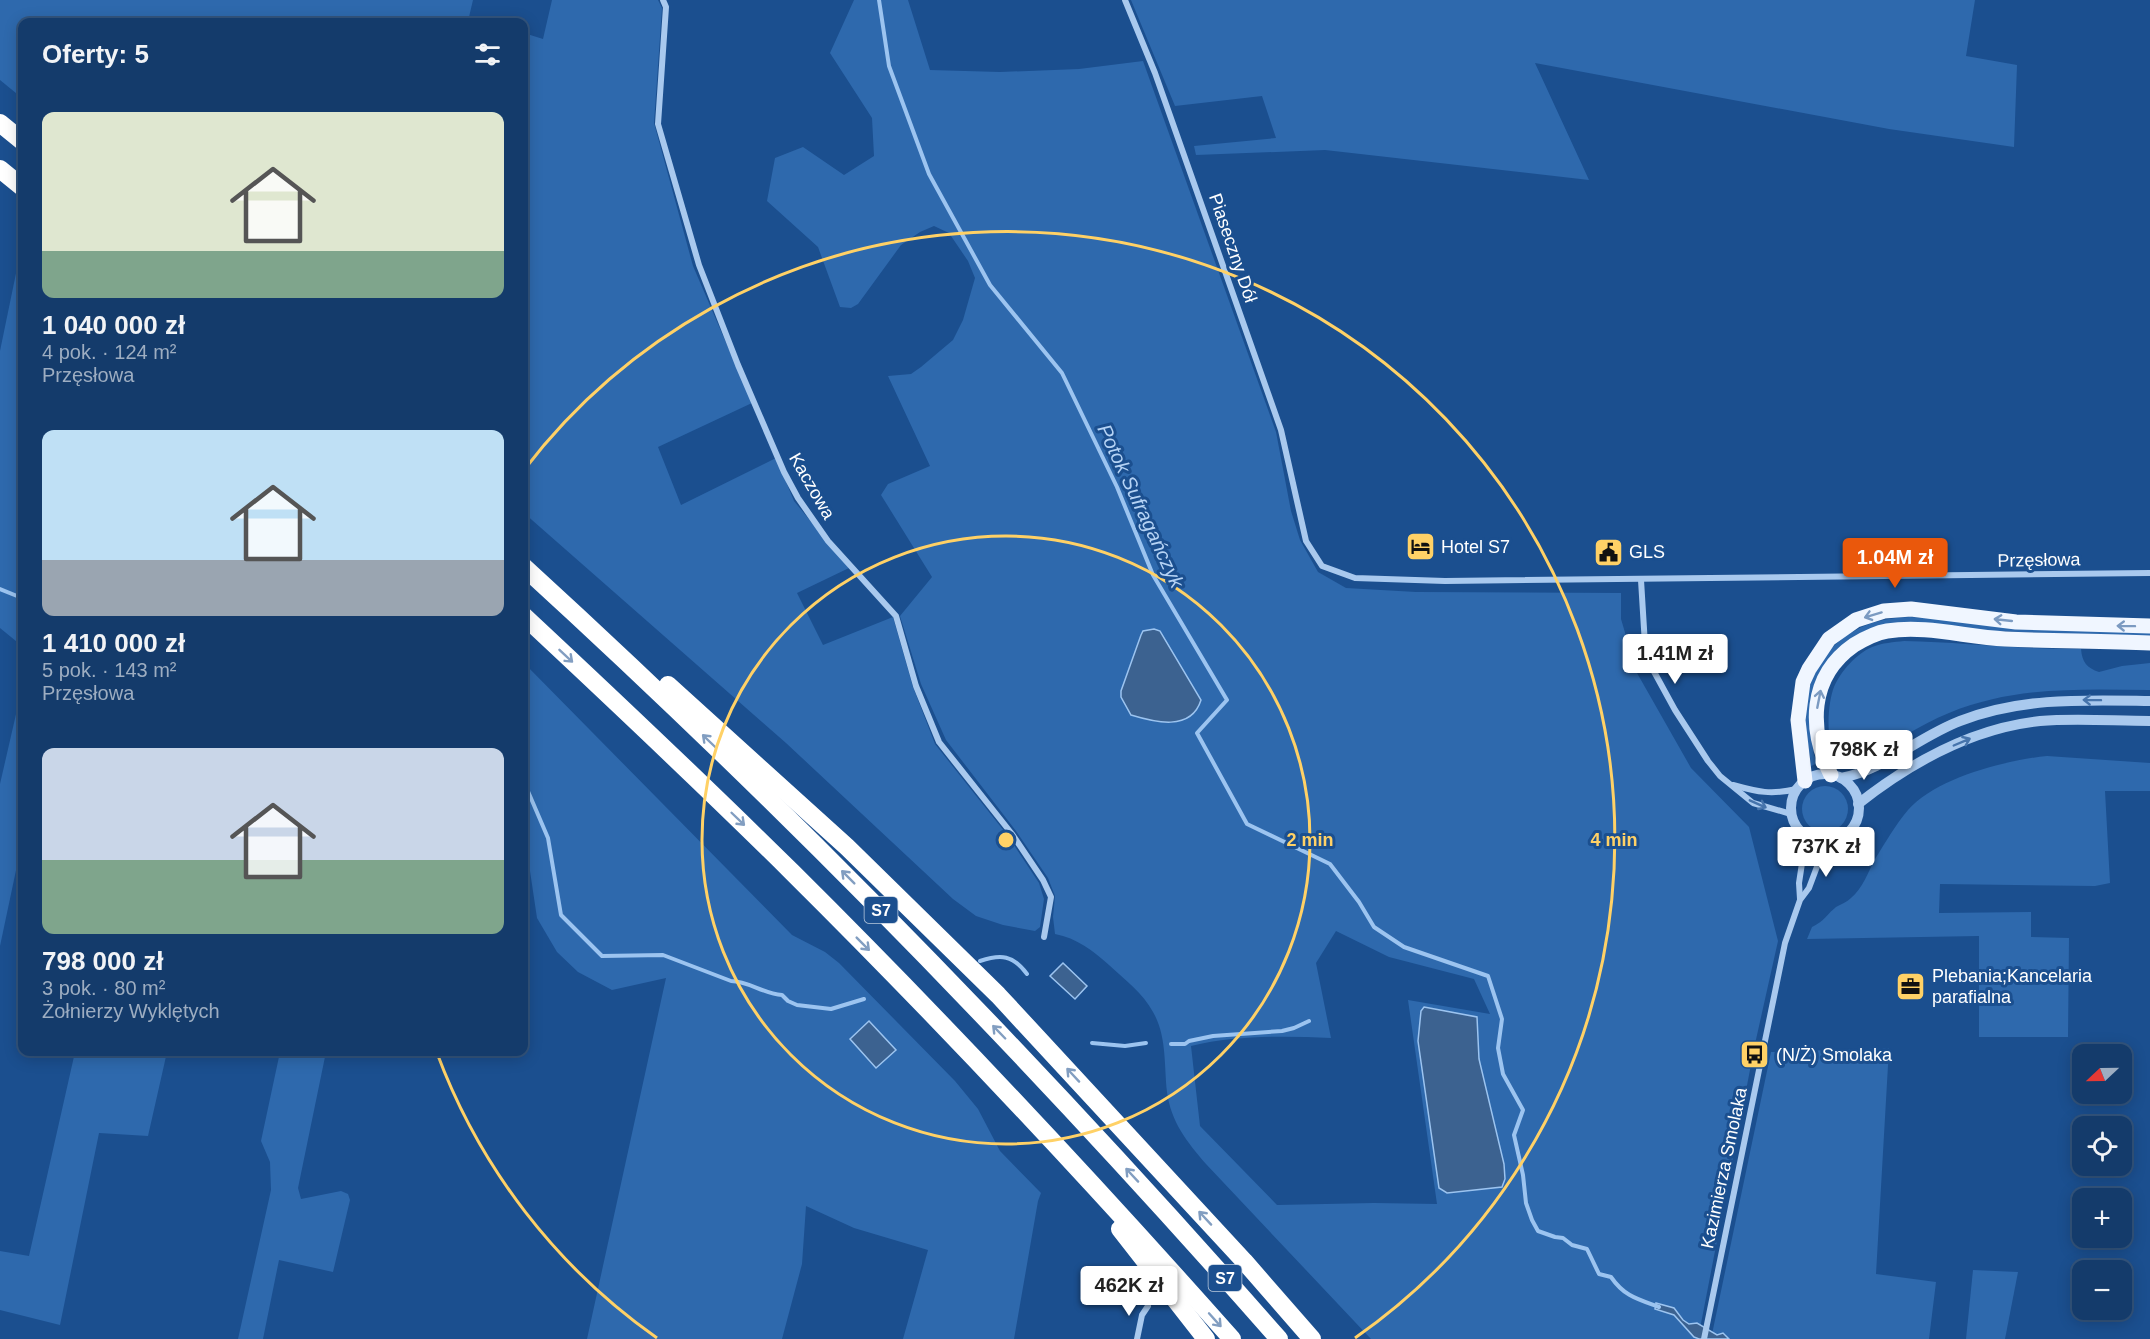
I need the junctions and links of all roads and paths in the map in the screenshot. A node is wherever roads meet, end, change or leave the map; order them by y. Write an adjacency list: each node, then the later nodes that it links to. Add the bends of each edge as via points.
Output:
1 (663, 0): 25 (street, Kaczowa, via 666,7 658,124 699,265 738,365 798,498 828,541 896,616 916,686 939,742 1043,880 1051,897)
2 (1125, 0): 7 (street, Piaseczny Dół, via 1155,73 1281,430)
3 (0, 123): 4 (highway)
4 (18, 138)
5 (0, 169): 6 (highway)
6 (18, 184)
7 (1297, 511): 10 (street, Przęsłowa, via 1306,542 1322,566 1355,578)
8 (528, 571): 11 (highway, S7)
9 (2150, 573): 10 (street, Przęsłowa)
10 (1641, 580): 18 (street, via 1644,645 1652,668 1707,761)
11 (576, 615): 31 (highway, S7, one-way to 11, via 1172,1217 957,988 723,753); 32 (highway, one-way to 11, via 1038,1036 934,931 661,679)
12 (528, 620): 26 (highway, S7, one-way to 26, via 793,873)
13 (2150, 626): 19 (main road, one-way to 19, via 2016,622 1911,609 1884,611 1856,620 1829,639 1803,682 1798,720)
14 (2150, 643): 17 (main road, one-way to 14, via 1818,742 1818,699 1830,668 1860,641 1886,631 1922,629 1999,639)
15 (2150, 701): 17 (street, one-way to 17, via 2046,701 1999,708 1943,728 1867,771)
16 (2150, 721): 20 (street, one-way to 16, via 1932,756 1989,732 2059,720)
17 (1836, 777): 19 (street, via 1822,775); 20 (street, via 1849,785)
18 (1729, 784): 19 (street, via 1778,794); 21 (street, one-way to 21, via 1753,803)
19 (1801, 785): 21 (street)
20 (1858, 804): 23 (street, via 1855,824 1840,839)
21 (1791, 814): 22 (street)
22 (1806, 837): 23 (street); 24 (street, Kazimierza Smolaka)
23 (1830, 842): 24 (street, Kazimierza Smolaka)
24 (1800, 900): 33 (street, Kazimierza Smolaka, via 1785,943)
25 (1044, 938)
26 (1063, 1152): 29 (highway); 30 (highway, S7, one-way to 30)
27 (1148, 1306): 28 (street)
28 (1137, 1339)
29 (1206, 1339)
30 (1232, 1339)
31 (1279, 1339)
32 (1312, 1339)
33 (1704, 1339)

